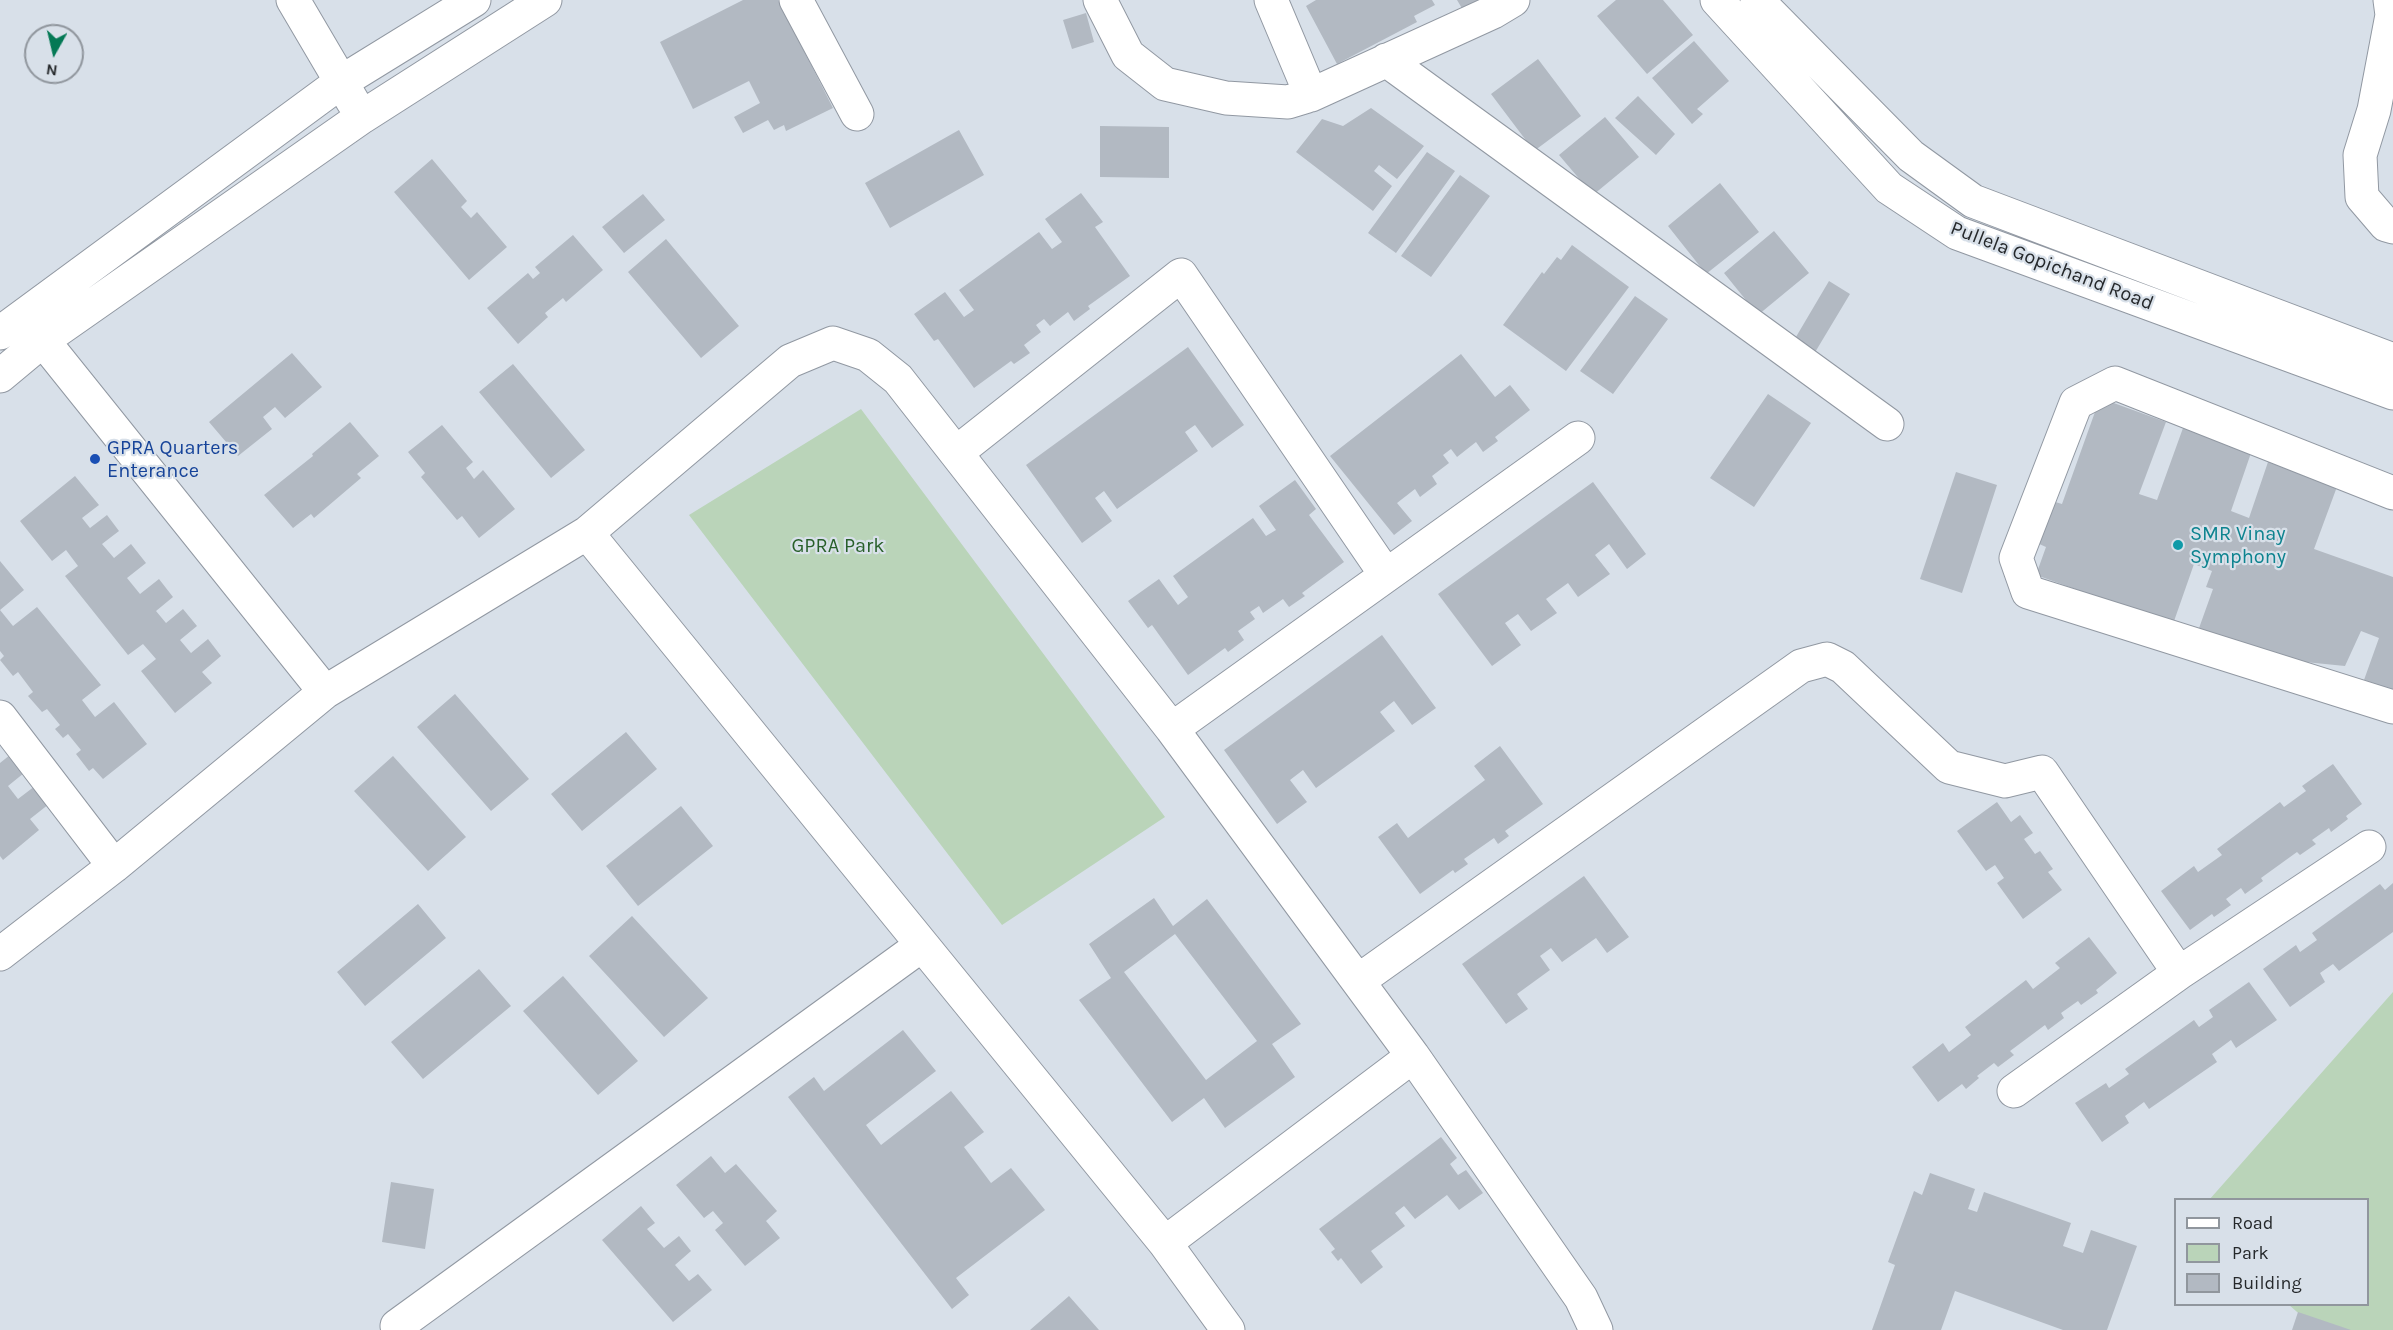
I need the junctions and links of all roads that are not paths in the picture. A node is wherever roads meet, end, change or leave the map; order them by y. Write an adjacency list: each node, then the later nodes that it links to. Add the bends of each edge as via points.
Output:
1 (293, 0): 12 (street)
2 (474, 0): 12 (street)
3 (545, 0): 15 (street)
4 (796, 0): 14 (street)
5 (1100, 0): 13 (street, via 1128,55 1165,84 1226,98 1288,102)
6 (1271, 0): 13 (street)
7 (1513, 0): 11 (street)
8 (1717, 0): 20 (street, Pullela Gopichand Road, via 1889,188 1957,233)
9 (1757, 0): 18 (street, Pullela Gopichand Road, via 1911,156 1973,201)
10 (2390, 0): 16 (street, via 2392,15 2374,110 2360,155 2362,197 2386,225)
11 (1386, 60): 13 (street); 21 (street)
12 (341, 82): 15 (street); 17 (street)
13 (1311, 95)
14 (857, 114)
15 (362, 117): 17 (street)
16 (2393, 227)
17 (22, 330): 19 (street); 27 (street)
18 (2393, 360)
19 (0, 376)
20 (2393, 393)
21 (1887, 424)
22 (1578, 438): 26 (street)
23 (956, 453): 25 (street, via 898,379 868,355 833,343 790,362); 26 (street, via 1181,275); 30 (street)
24 (2393, 493): 28 (street, via 2115,383 2076,403 2016,558 2028,592)
25 (587, 533): 27 (street); 33 (street)
26 (1386, 575): 30 (street)
27 (325, 692): 32 (street)
28 (2393, 707)
29 (0, 717): 32 (street)
30 (1172, 729): 36 (street)
31 (2369, 847): 35 (street)
32 (114, 866): 34 (street)
33 (922, 945): 39 (street); 40 (street)
34 (0, 954)
35 (2180, 974): 36 (street, via 2042,772 2005,781 1949,767 1843,667 1827,659 1801,666); 38 (street)
36 (1358, 981): 37 (street)
37 (1413, 1056): 39 (street); 42 (street, via 1581,1298)
38 (2014, 1091)
39 (1165, 1243): 41 (street)
40 (397, 1329)
41 (1228, 1330)
42 (1596, 1330)

